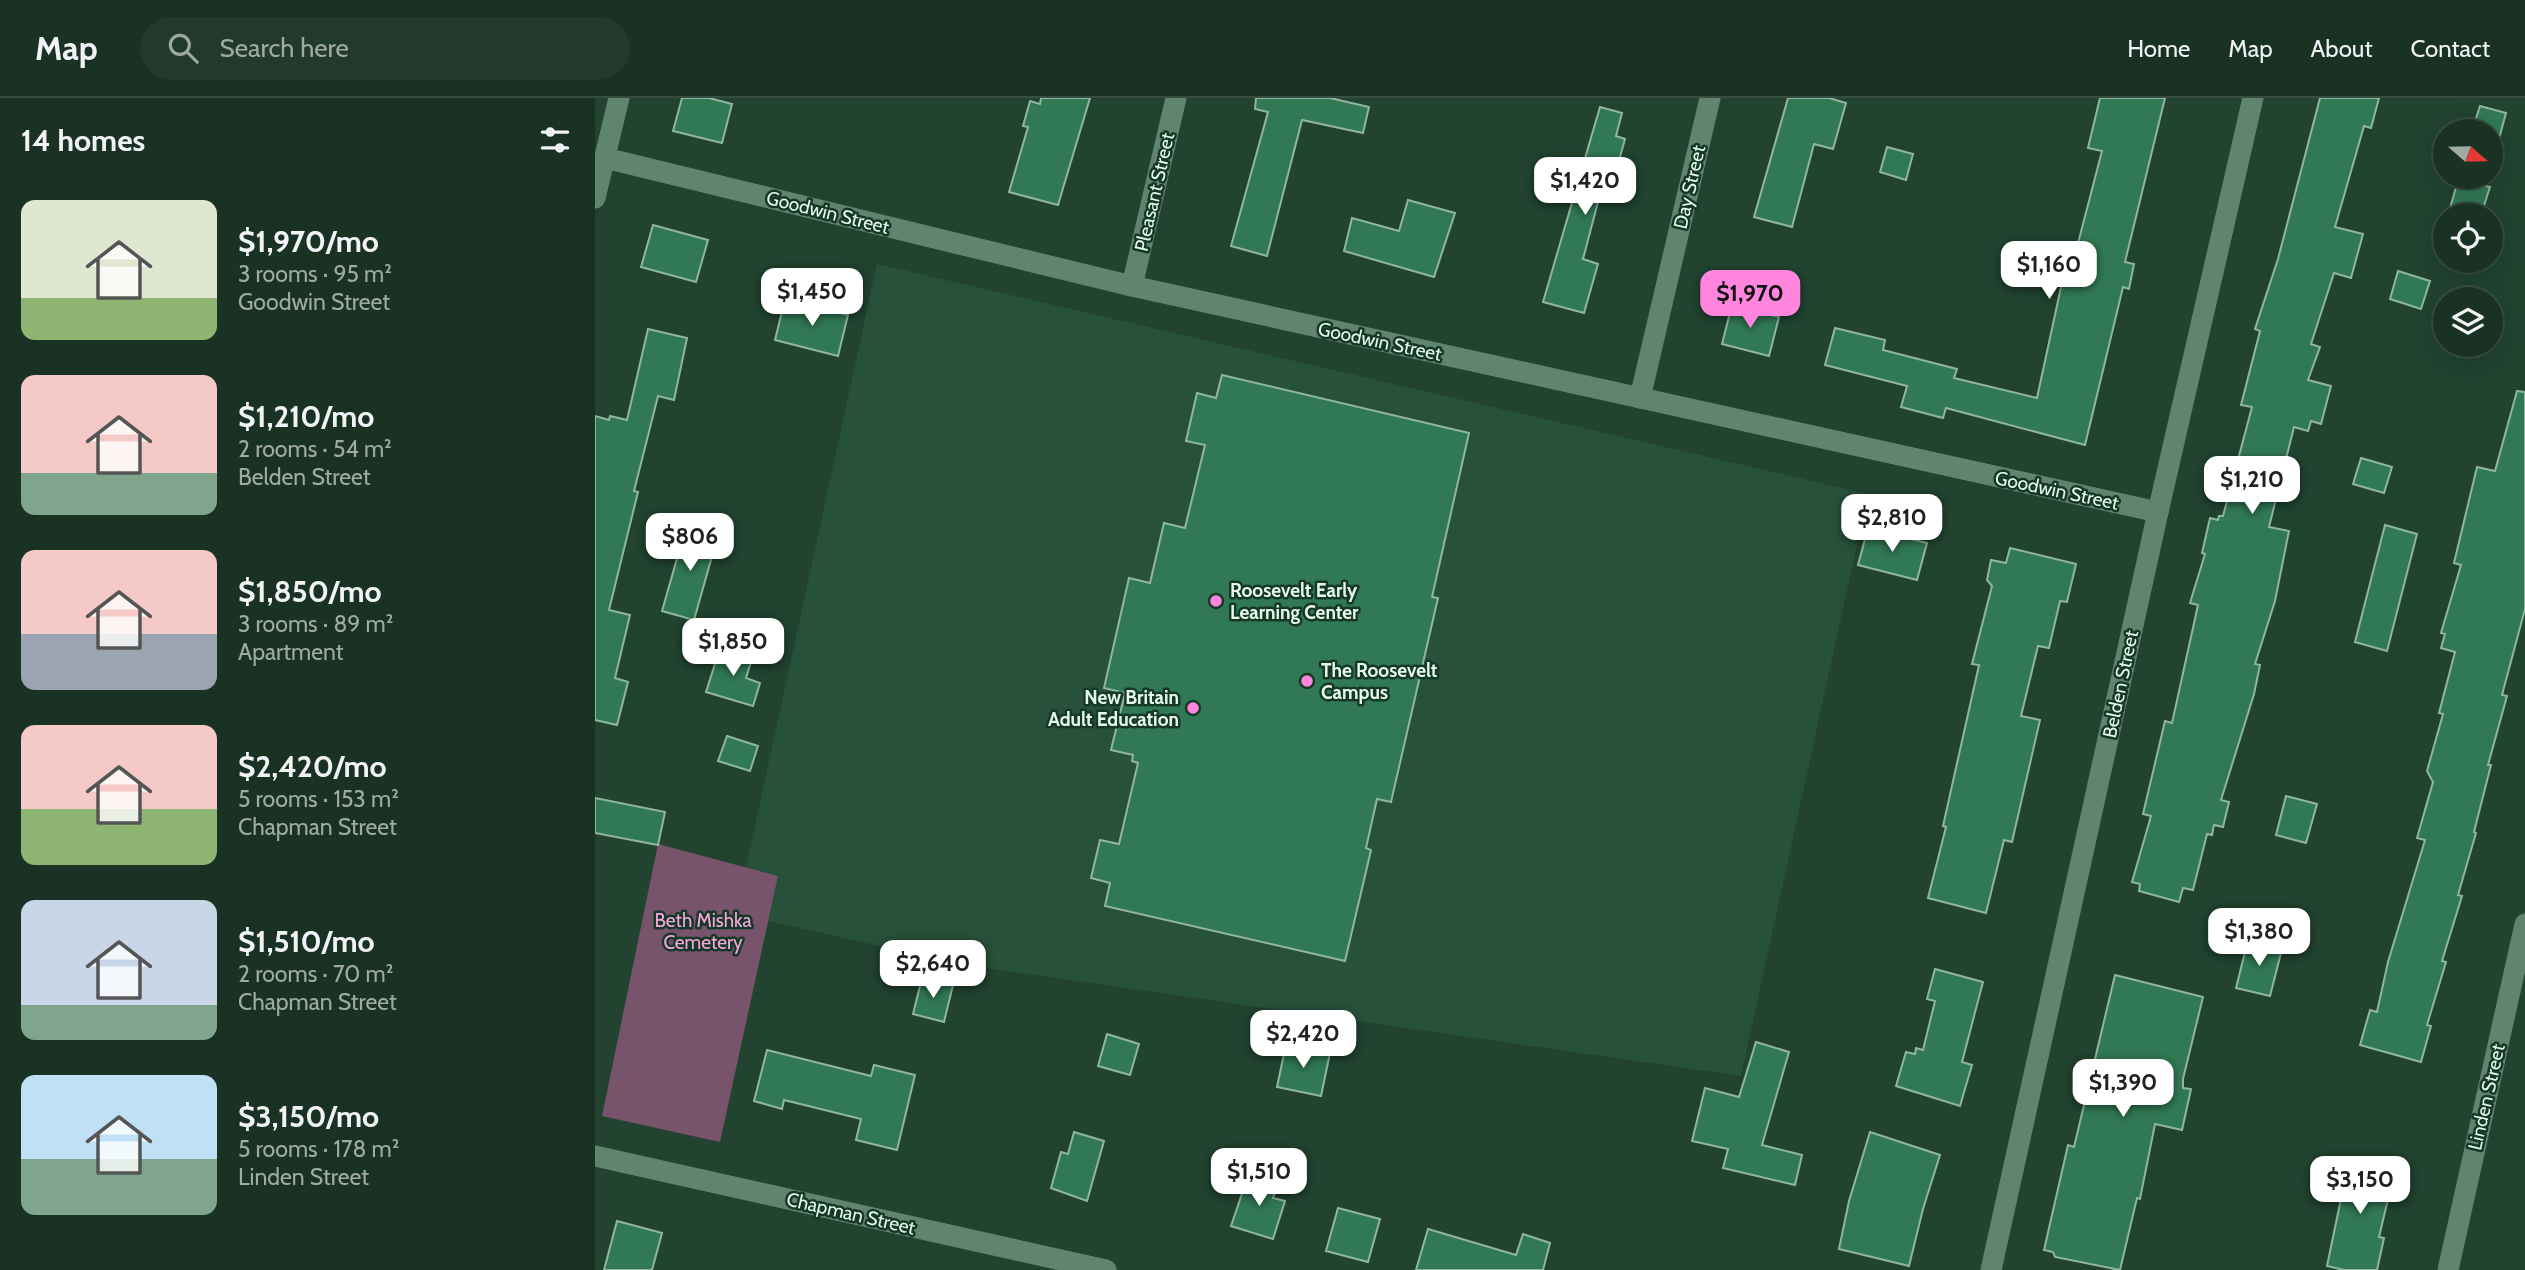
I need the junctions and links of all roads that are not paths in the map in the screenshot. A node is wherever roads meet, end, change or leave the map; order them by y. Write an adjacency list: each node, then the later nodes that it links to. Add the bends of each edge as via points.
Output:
1 (618, 98): 5 (street)
2 (1176, 98): 7 (street, Pleasant Street)
3 (1710, 98): 8 (street, Day Street)
4 (2253, 98): 9 (street, Belden Street)
5 (605, 158): 6 (street); 7 (street, Goodwin Street)
6 (595, 198)
7 (1132, 286): 8 (street, Goodwin Street)
8 (1640, 398): 9 (street, Goodwin Street)
9 (2158, 512): 13 (street, Belden Street)
10 (2525, 924): 14 (street, Linden Street)
11 (595, 1156): 12 (street, Chapman Street)
12 (1107, 1270)
13 (1991, 1270)
14 (2448, 1270)

